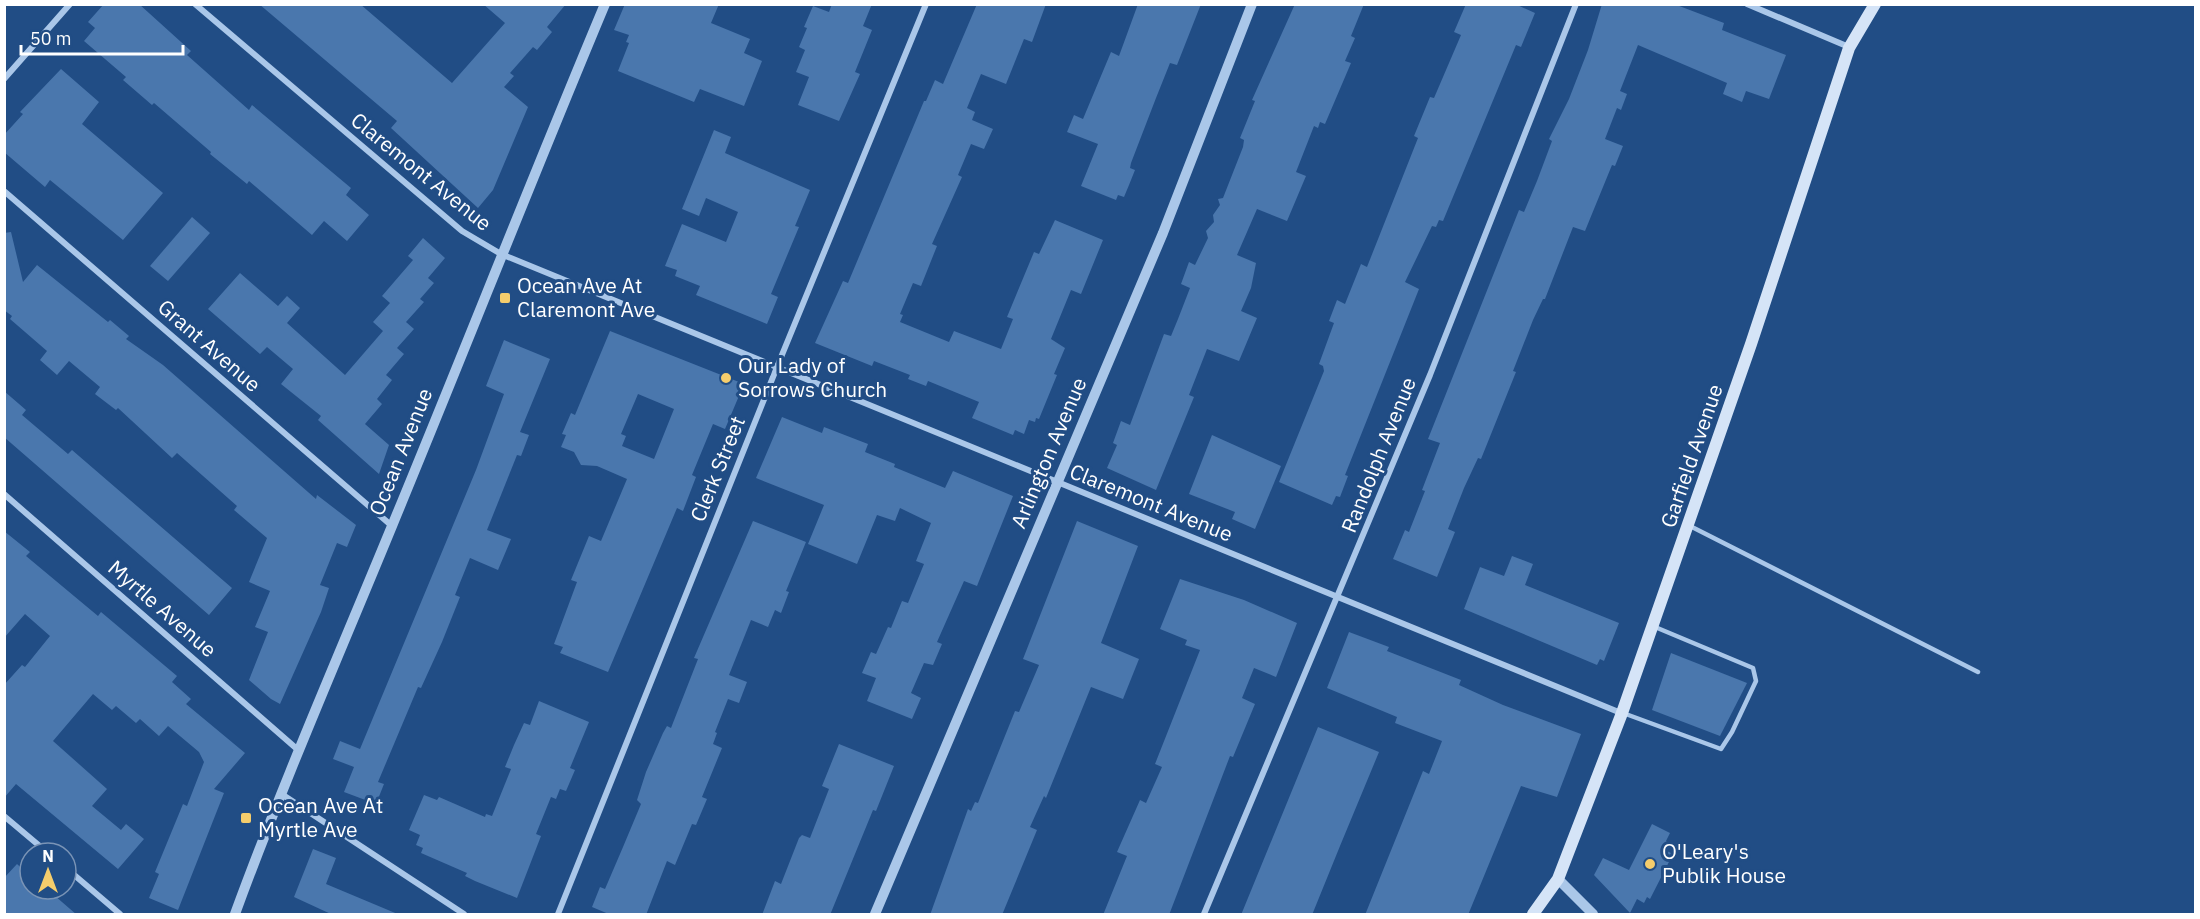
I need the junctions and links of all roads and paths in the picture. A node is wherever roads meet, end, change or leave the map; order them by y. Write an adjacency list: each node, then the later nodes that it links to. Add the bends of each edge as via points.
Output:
1 (70, 4): 10 (street)
2 (195, 4): 12 (street, Claremont Avenue, via 462,231)
3 (605, 4): 12 (street, Ocean Avenue)
4 (926, 4): 13 (street, Clerk Street)
5 (1252, 4): 14 (street, Arlington Avenue)
6 (1576, 4): 18 (street, Randolph Avenue)
7 (1747, 4): 9 (street)
8 (1875, 4): 9 (main road, Garfield Avenue)
9 (1849, 48): 16 (main road, Garfield Avenue)
10 (4, 79)
11 (4, 190): 17 (street, Grant Avenue)
12 (501, 254): 13 (street, Claremont Avenue); 17 (street, Ocean Avenue)
13 (777, 367): 14 (street, Claremont Avenue); 31 (street, Clerk Street)
14 (1058, 483): 18 (street, Claremont Avenue); 32 (street, Arlington Avenue)
15 (4, 494): 22 (street, Myrtle Avenue)
16 (1688, 525): 19 (main road, Garfield Avenue); 20 (lane)
17 (392, 526): 22 (street, Ocean Avenue)
18 (1338, 596): 21 (street, Claremont Avenue); 33 (street, Randolph Avenue)
19 (1652, 626): 21 (main road, Garfield Avenue); 21 (lane, via 1737,659 1753,668 1756,681 1721,749)
20 (1978, 672)
21 (1622, 713): 27 (main road, Garfield Avenue)
22 (297, 749): 23 (street, Ocean Avenue)
23 (280, 793): 29 (street, Ocean Avenue); 30 (street)
24 (4, 816): 25 (street)
25 (34, 841)
26 (78, 878): 28 (street)
27 (1558, 879): 34 (main road, Garfield Avenue); 35 (street)
28 (120, 915)
29 (235, 915)
30 (464, 915)
31 (558, 915)
32 (875, 915)
33 (1204, 915)
34 (1533, 915)
35 (1593, 915)

